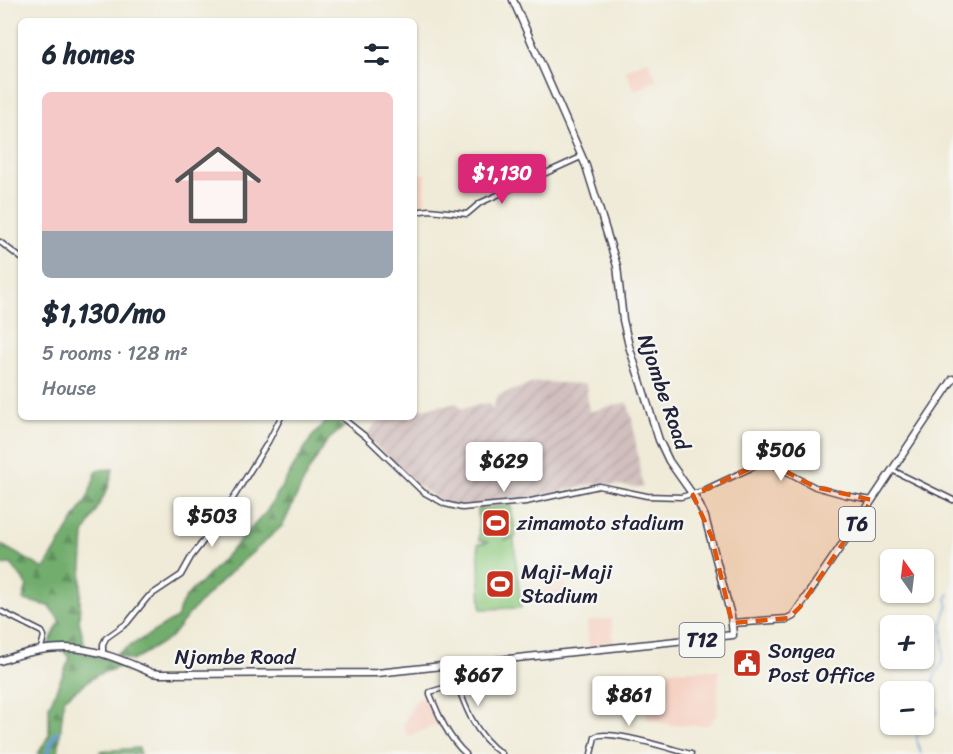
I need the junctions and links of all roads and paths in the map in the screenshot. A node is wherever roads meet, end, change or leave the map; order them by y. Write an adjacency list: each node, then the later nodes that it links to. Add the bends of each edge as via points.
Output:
1 (513, 0): 2 (highway, Njombe Road / T12)
2 (581, 157): 3 (street, via 478,203 469,213); 10 (highway, Njombe Road / T12, via 617,266 626,335 649,411 669,461)
3 (417, 212)
4 (0, 242): 5 (street)
5 (18, 256)
6 (953, 379): 9 (highway, T6)
7 (279, 420): 16 (street, via 219,521 181,575 145,600 127,623 106,638)
8 (345, 420): 10 (street, via 423,492 452,507 526,502 599,486 663,498)
9 (892, 470): 11 (highway, T6); 12 (street)
10 (693, 495): 11 (street, via 767,461 815,487); 14 (highway, Njombe Road / T12, via 712,538)
11 (872, 500): 14 (highway, T6, via 791,617)
12 (953, 500)
13 (0, 611): 15 (street, via 42,632)
14 (732, 624): 18 (highway, Njombe Road / T12, via 733,636)
15 (41, 648): 16 (highway, Njombe Road / T12, via 57,646); 17 (highway, Njombe Road / T12)
16 (103, 653): 18 (highway, Njombe Road / T12, via 152,673 182,675 377,673)
17 (0, 661)
18 (450, 664): 19 (street)
19 (457, 684): 20 (street, via 430,694 446,730); 21 (street, via 474,724)
20 (466, 754)
21 (502, 754)
22 (591, 754): 23 (street, via 595,737 601,734)
23 (691, 754)

